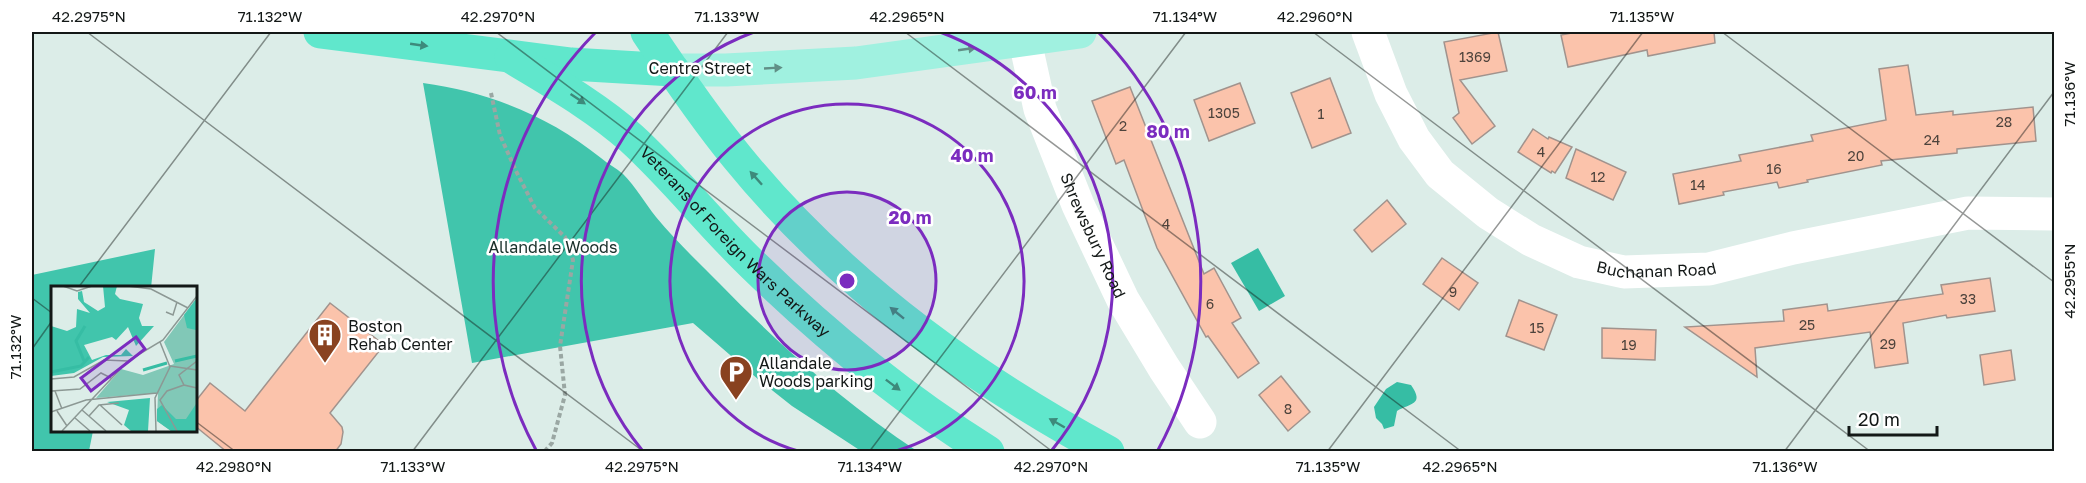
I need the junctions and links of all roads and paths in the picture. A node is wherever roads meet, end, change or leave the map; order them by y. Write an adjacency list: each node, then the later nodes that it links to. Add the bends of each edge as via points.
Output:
1 (320, 32): 6 (highway, Centre Street, one-way to 6)
2 (647, 32): 7 (highway)
3 (1080, 32): 5 (main road, Centre Street)
4 (1368, 32): 9 (street, Buchanan Road, via 1414,139 1440,174 1488,213 1531,240 1579,262 1624,272 1709,269 1968,213)
5 (1024, 35): 7 (main road, Centre Street, one-way to 5, via 856,63); 10 (street, Shrewsbury Road, via 1040,109 1078,205 1123,300)
6 (511, 57): 7 (highway, Centre Street); 12 (highway, Veterans of Foreign Wars Parkway, one-way to 12, via 625,133 730,243 814,322)
7 (672, 70): 13 (highway, one-way to 7, via 972,369 849,272 738,158)
8 (490, 93): 11 (path, via 500,135 516,171 535,207 566,237 573,260 560,346 565,395 552,442)
9 (2055, 214)
10 (1200, 422)
11 (544, 452)
12 (988, 452)
13 (1108, 452)

